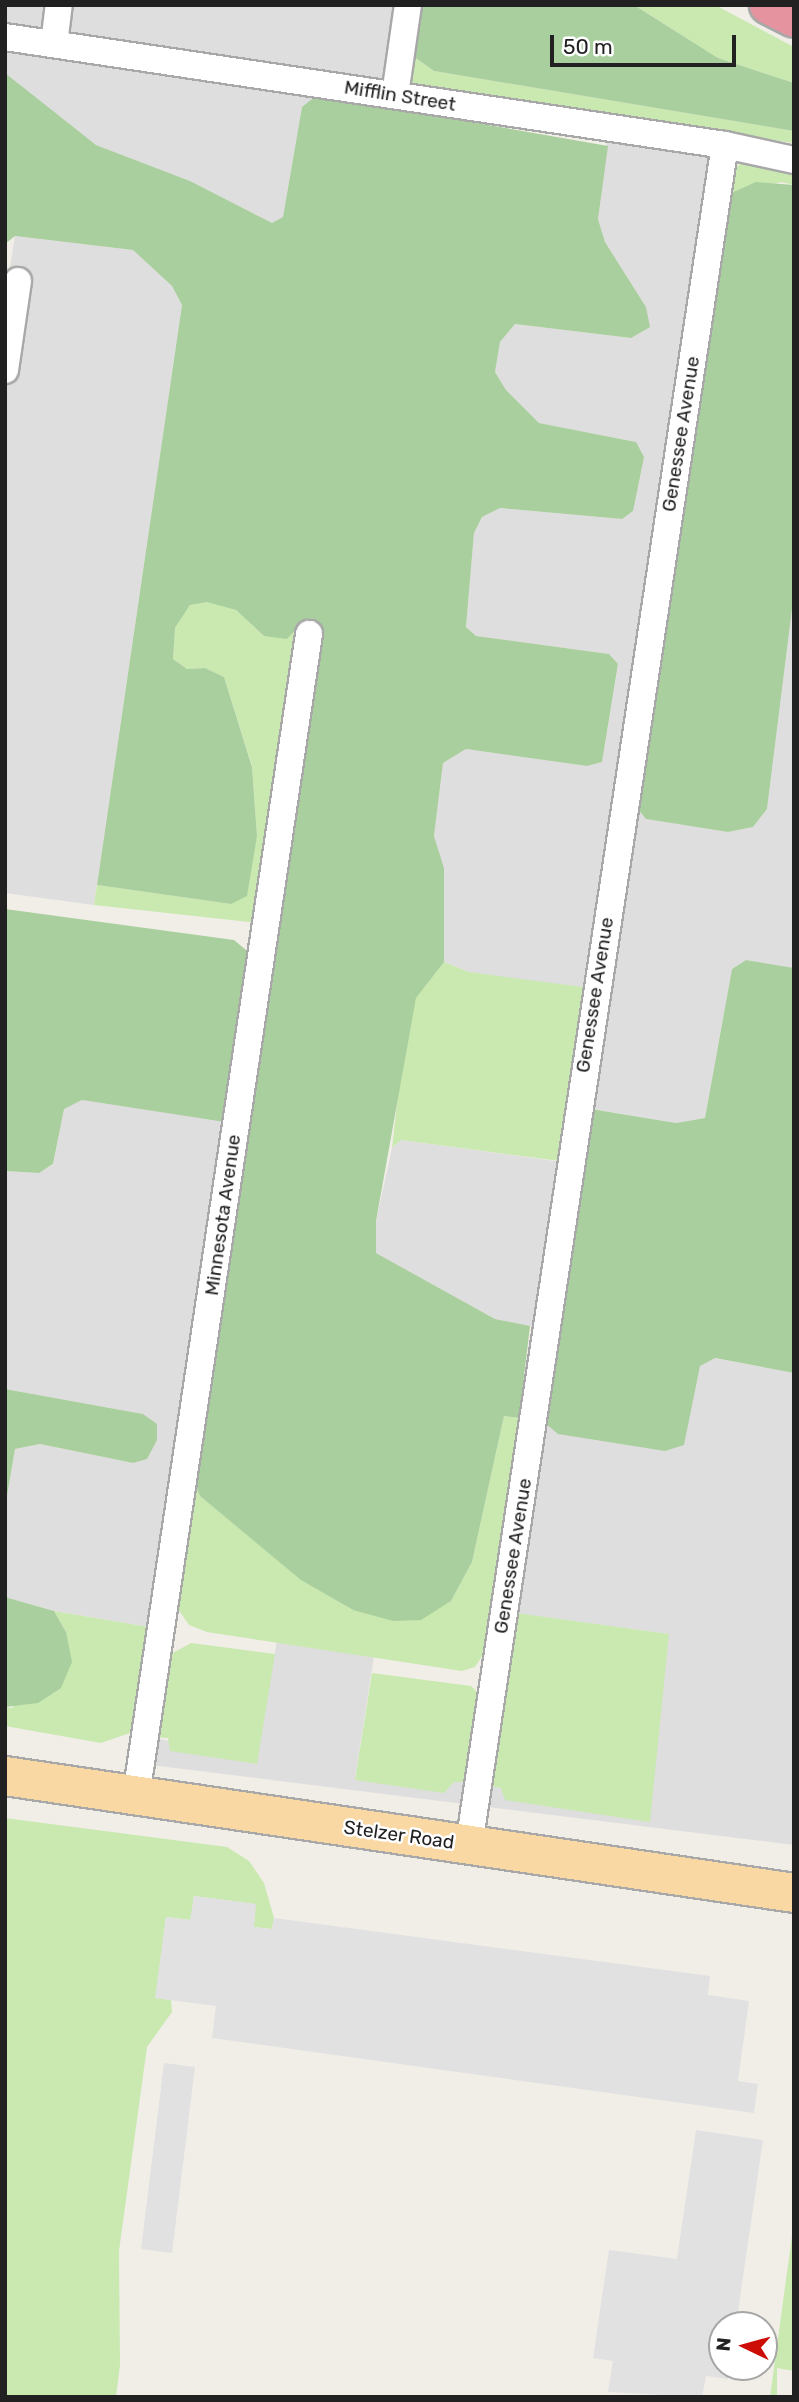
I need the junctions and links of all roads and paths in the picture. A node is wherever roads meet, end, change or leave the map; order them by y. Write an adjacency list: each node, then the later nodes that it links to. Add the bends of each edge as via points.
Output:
1 (59, 5): 6 (street)
2 (408, 5): 7 (street)
3 (769, 5): 4 (highway)
4 (794, 18)
5 (5, 37): 6 (street, Mifflin Street)
6 (54, 44): 7 (street, Mifflin Street)
7 (395, 95): 8 (street, Mifflin Street)
8 (725, 145): 9 (street, Mifflin Street); 15 (street, Genessee Avenue)
9 (794, 160)
10 (18, 281): 11 (street)
11 (5, 370)
12 (309, 634): 14 (street, Minnesota Avenue)
13 (5, 1776): 14 (main road, Stelzer Road)
14 (136, 1796): 15 (main road, Stelzer Road)
15 (468, 1845): 16 (main road, Stelzer Road)
16 (794, 1893)

